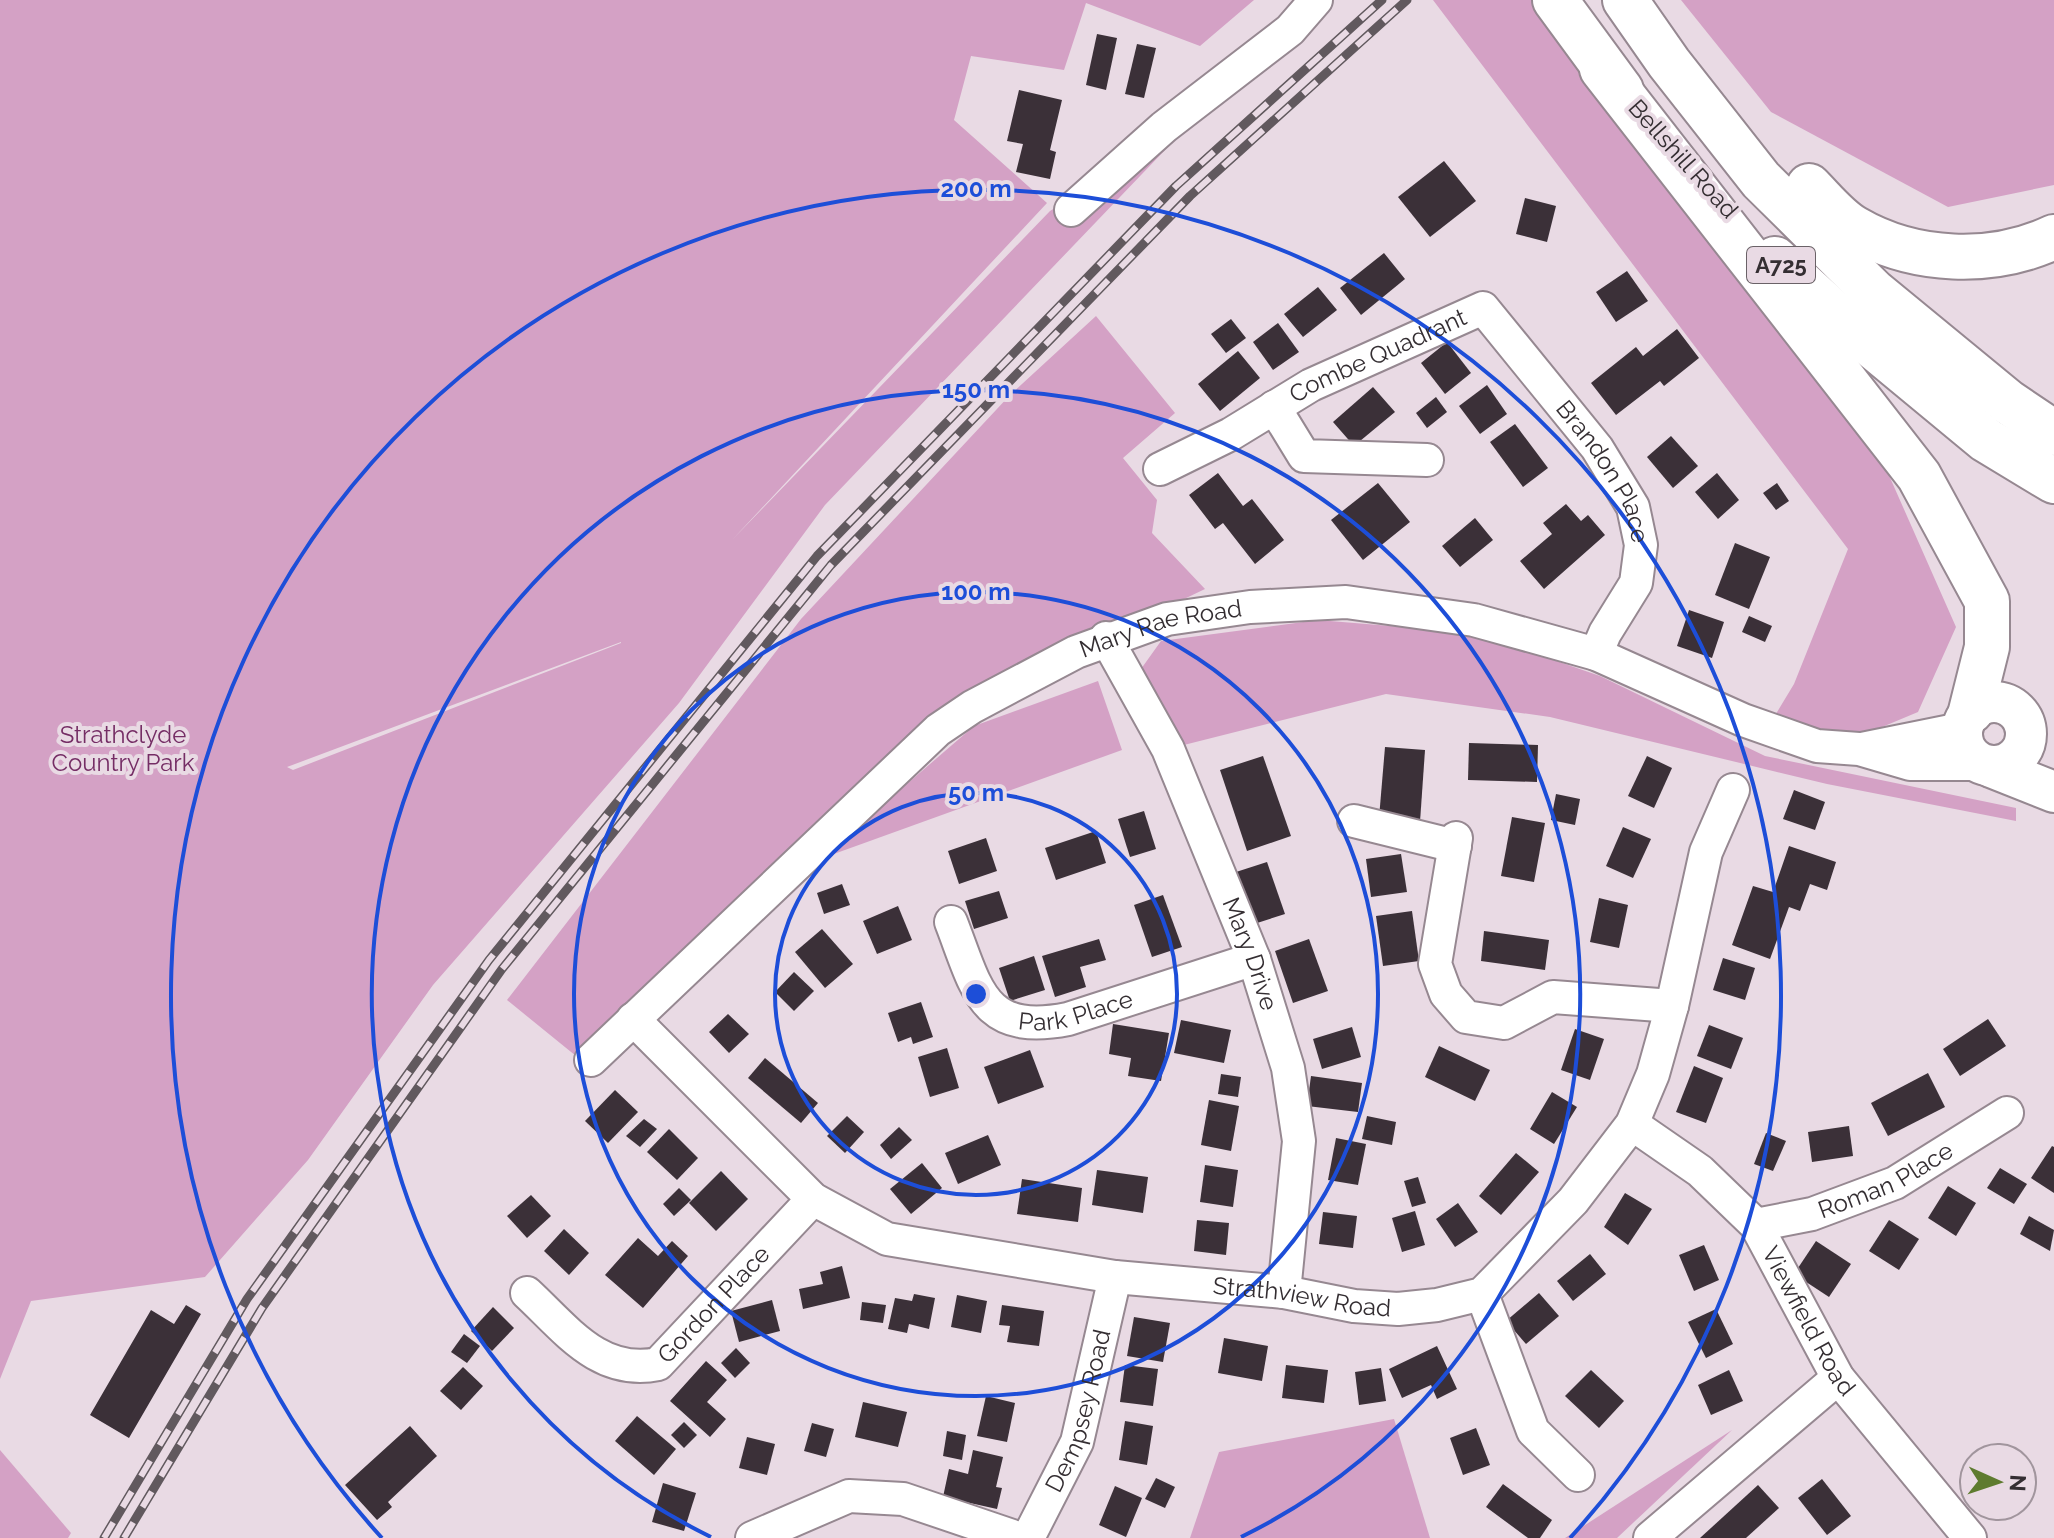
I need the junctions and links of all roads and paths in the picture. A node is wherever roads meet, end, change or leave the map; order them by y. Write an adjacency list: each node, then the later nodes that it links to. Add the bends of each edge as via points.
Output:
1 (1316, 0): 6 (street, via 1290,30 1164,127)
2 (1555, 0): 5 (highway, Bellshill Road / A725)
3 (1625, 0): 4 (highway, Bellshill Road / A725)
4 (1669, 63): 7 (highway, via 1852,227 1900,249 1953,258 2025,250); 10 (highway, Bellshill Road / A725, via 1761,180 1873,291 2008,402)
5 (1602, 69): 13 (highway, Bellshill Road / A725, via 1764,250 1836,316 1986,440); 16 (highway, via 1927,489 1987,601 1987,647)
6 (1071, 210)
7 (2054, 237)
8 (1483, 308): 9 (street, Combe Quadrant, via 1311,385); 15 (street, Brandon Place, via 1597,448 1633,507 1641,545 1636,583)
9 (1274, 407): 11 (street, Combe Quadrant, via 1304,456); 12 (street, Combe Quadrant)
10 (2054, 433)
11 (1427, 460)
12 (1160, 469)
13 (2054, 481)
14 (1106, 638): 15 (street, Mary Rae Road, via 1167,619 1250,607 1346,602 1474,620); 25 (street, Mary Drive, via 1168,749); 27 (street, Mary Rae Road, via 938,730)
15 (1596, 654): 18 (street, Mary Rae Road, via 1743,720 1817,746)
16 (1966, 720): 17 (main road, via 1990,702 2011,706); 18 (street, Mary Rae Road); 19 (main road, via 1966,751)
17 (2026, 733): 19 (main road, via 2020,754 2002,766); 20 (main road)
18 (1859, 749): 19 (street, Mary Rae Road, via 1910,764)
19 (1986, 765): 22 (main road)
20 (2054, 780)
21 (1733, 790): 26 (street, via 1706,852)
22 (2054, 792)
23 (1354, 821): 26 (street, via 1455,842 1435,964 1446,994 1466,1017 1504,1023 1553,997)
24 (951, 922): 25 (street, Park Place, via 977,991 1016,1024 1068,1019)
25 (1254, 959): 34 (street, Mary Drive, via 1288,1068 1299,1141)
26 (1672, 1006): 30 (street)
27 (633, 1019): 28 (street, Mary Rae Road); 31 (street, Strathview Road)
28 (591, 1060)
29 (2007, 1113): 32 (street, Roman Place, via 1895,1183 1812,1214)
30 (1632, 1124): 32 (street, Viewfield Road, via 1700,1171); 36 (street, via 1573,1201)
31 (813, 1199): 33 (street, Strathview Road, via 887,1239); 35 (street, Gordon Place, via 658,1364 619,1366 594,1356)
32 (1756, 1225): 37 (street, Viewfield Road)
33 (1115, 1277): 34 (street, Strathview Road); 41 (street, Dempsey Road, via 1077,1442)
34 (1284, 1292): 36 (street, Strathview Road, via 1398,1309)
35 (527, 1293)
36 (1482, 1294): 38 (street, via 1533,1431)
37 (1838, 1378): 42 (street); 43 (street, Viewfield Road)
38 (1578, 1475)
39 (752, 1538): 40 (street, via 849,1496 903,1499)
40 (1018, 1538)
41 (1028, 1538)
42 (1650, 1538)
43 (1970, 1538)

